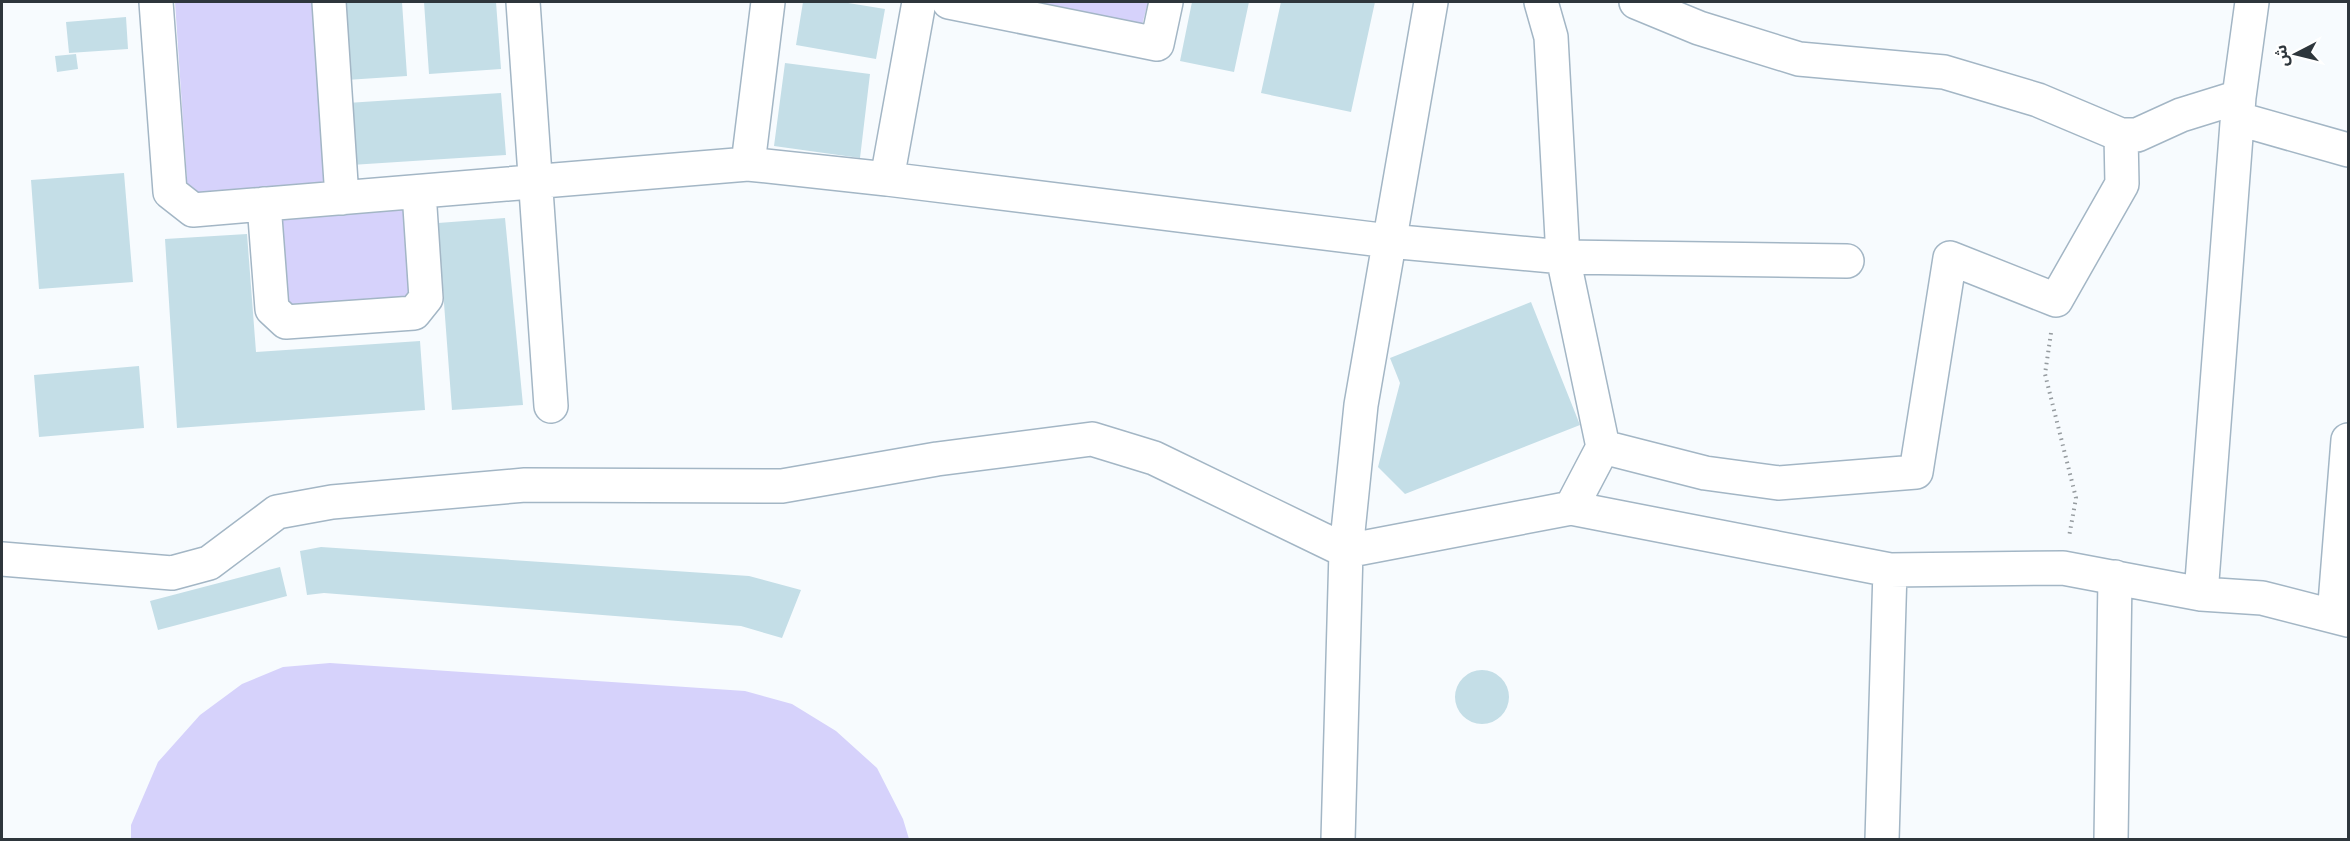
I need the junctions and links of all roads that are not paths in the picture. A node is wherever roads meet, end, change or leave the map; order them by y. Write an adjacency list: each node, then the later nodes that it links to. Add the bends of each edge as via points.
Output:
1 (156, 2): 20 (street, via 170,192 193,210)
2 (329, 2): 19 (street)
3 (523, 2): 17 (street)
4 (768, 2): 15 (street)
5 (919, 2): 16 (street)
6 (949, 2): 7 (street, via 1157,44)
7 (1166, 2)
8 (1431, 2): 21 (street)
9 (1541, 2): 22 (street, via 1551,37)
10 (1636, 2): 13 (street, via 1699,28 1799,59 1944,72 2038,100)
11 (2252, 2): 12 (street)
12 (2239, 108): 13 (street, via 2181,115 2138,135); 14 (street); 32 (street)
13 (2121, 135): 26 (street, via 2122,184 2056,300 1950,258 1916,472 1778,483 1705,473)
14 (2349, 150)
15 (748, 164): 16 (street); 17 (street)
16 (887, 179): 21 (street)
17 (536, 183): 18 (street); 24 (street)
18 (418, 192): 19 (street); 20 (street, via 426,298 414,313 402,314 286,322 272,309)
19 (342, 198): 20 (street)
20 (264, 204)
21 (1389, 242): 22 (street); 28 (street, via 1360,405)
22 (1563, 257): 23 (street); 26 (street)
23 (1847, 261)
24 (551, 406)
25 (2349, 440): 33 (street)
26 (1603, 447): 27 (street)
27 (1571, 508): 28 (street); 30 (street)
28 (1346, 551): 29 (street, via 1154,458 1092,439 938,459 783,486 525,485 332,502 278,512 209,563 172,573); 34 (street)
29 (2, 559)
30 (1890, 570): 31 (street, via 2063,568); 35 (street)
31 (2115, 577): 32 (street); 36 (street)
32 (2201, 594): 33 (street, via 2262,598)
33 (2341, 618)
34 (1338, 840)
35 (1882, 840)
36 (2111, 840)

